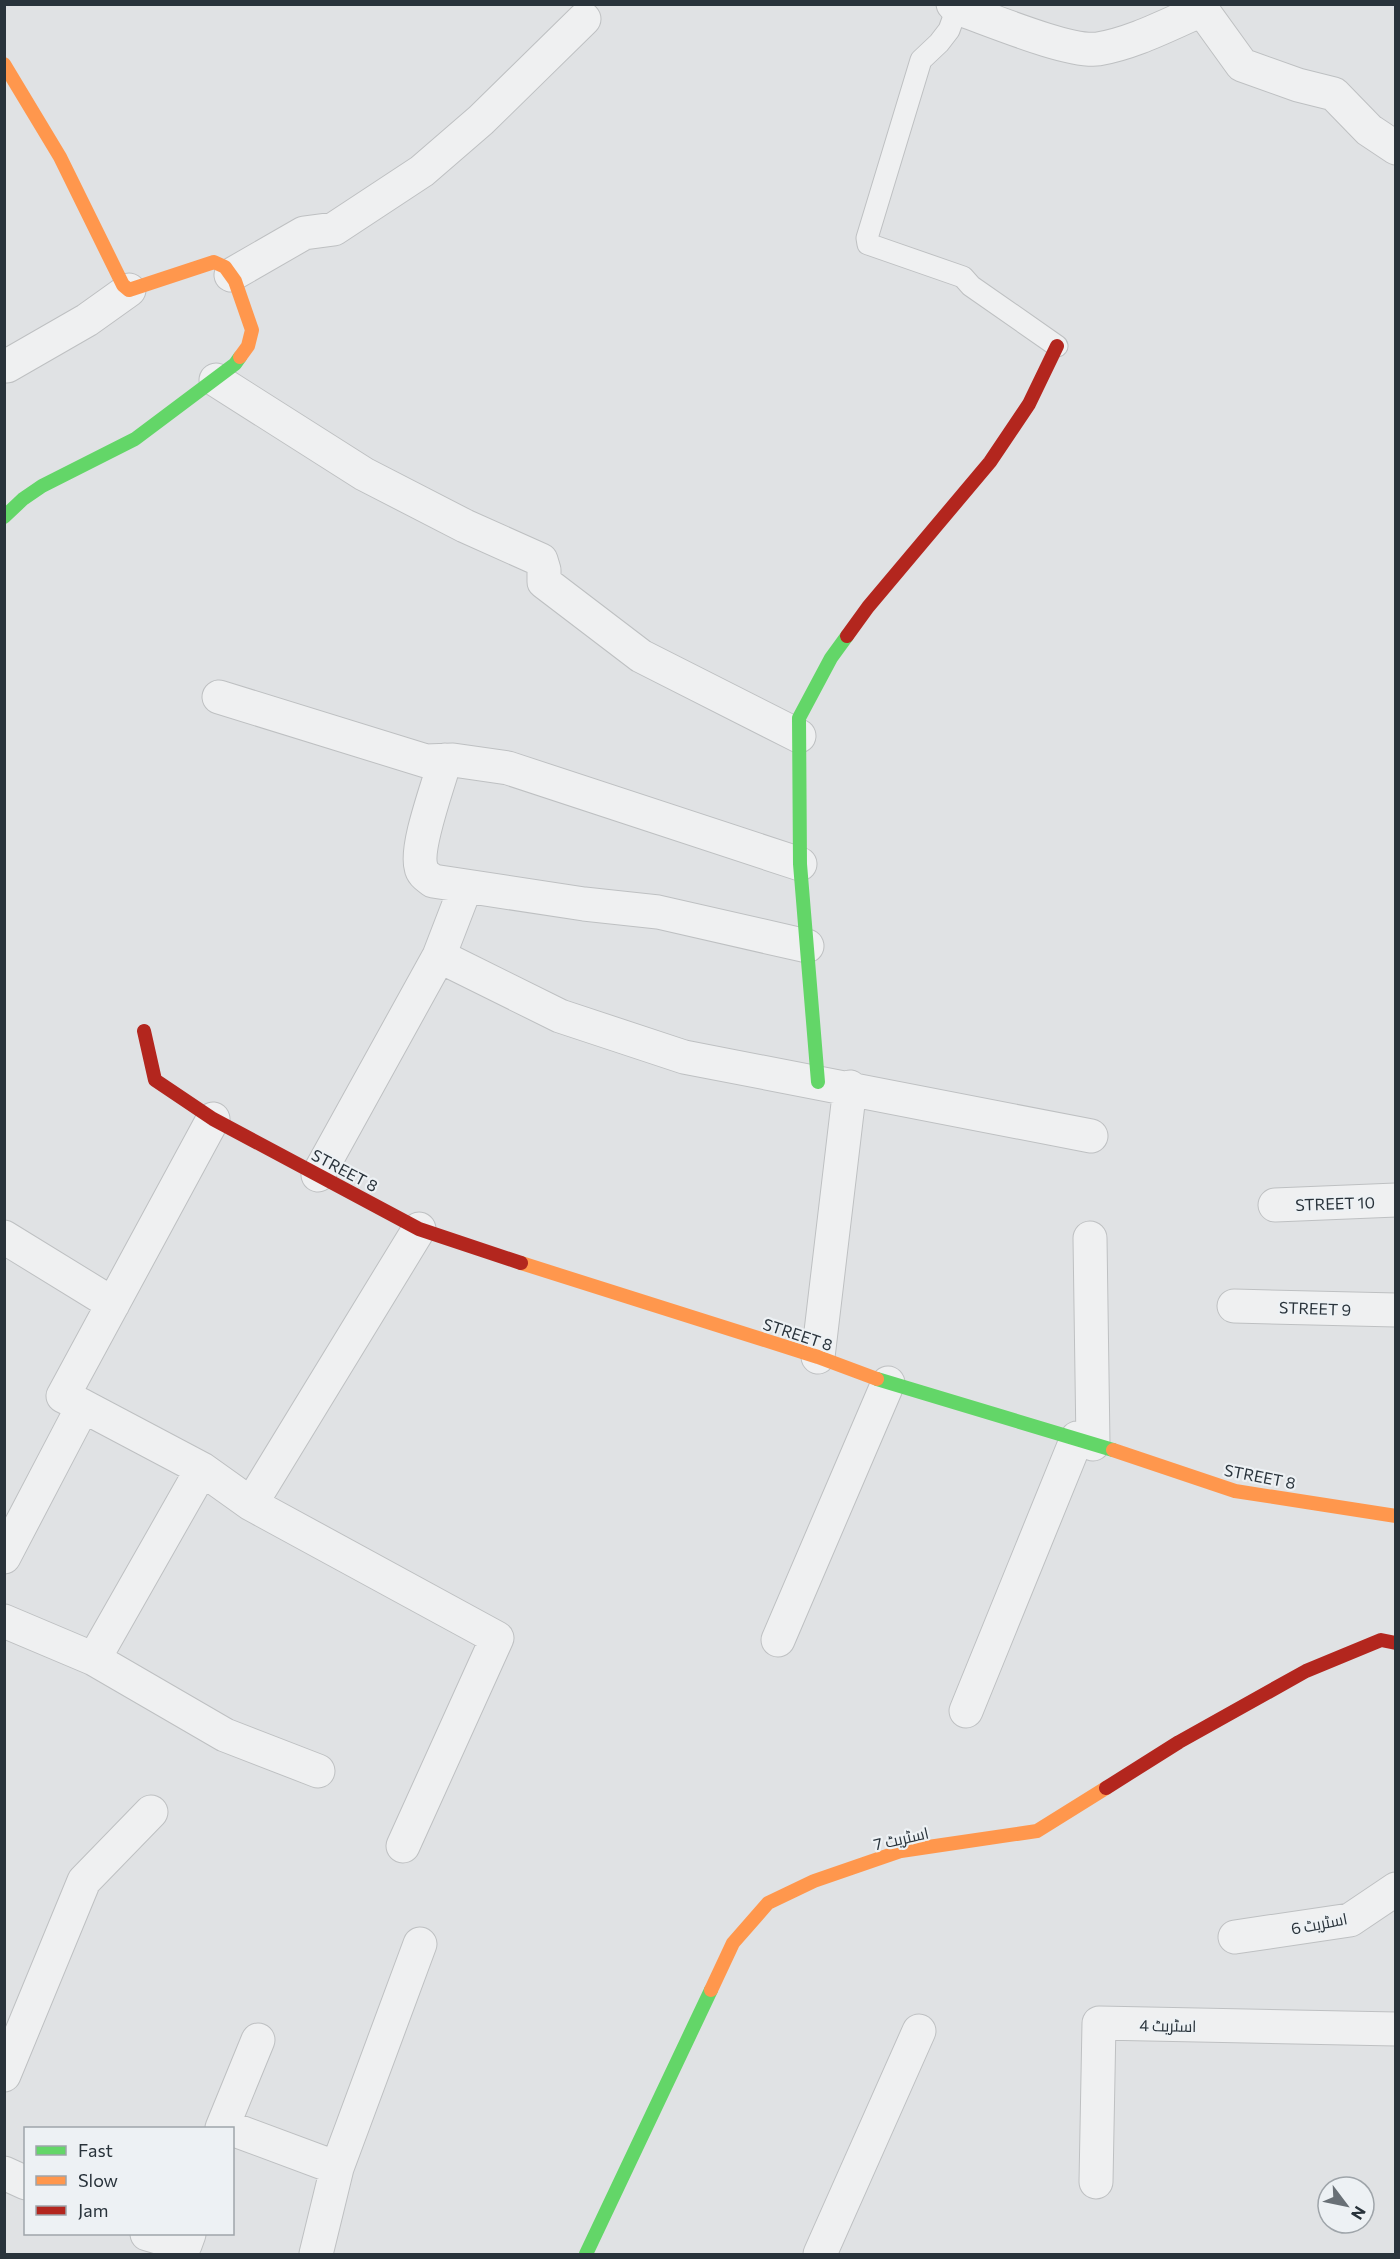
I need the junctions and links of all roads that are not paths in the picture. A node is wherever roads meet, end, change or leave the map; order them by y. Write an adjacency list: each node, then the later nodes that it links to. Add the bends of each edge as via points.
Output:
1 (955, 6): 2 (street, via 1074,48 1096,49 1123,42); 8 (lane, via 949,30 921,60 868,244 963,277)
2 (1200, 7): 5 (street, via 1242,65 1334,94 1369,130)
3 (584, 19): 6 (street, via 481,120 422,171 334,229 304,234)
4 (4, 64): 7 (street, via 60,158 123,285)
5 (1395, 148)
6 (231, 275): 7 (street, via 214,262); 10 (street, via 252,330 248,346)
7 (129, 290): 9 (street, via 87,320)
8 (1057, 346): 13 (street, via 1029,404 990,462 868,607 831,658 799,718)
9 (8, 366)
10 (216, 380): 11 (street, via 135,439 42,486); 13 (street, via 364,474 541,560 544,582 641,656)
11 (4, 517)
12 (219, 697): 14 (street, via 426,761)
13 (799, 736): 15 (street)
14 (446, 760): 15 (street, via 508,768); 16 (street, via 421,844 420,866 433,880)
15 (800, 864): 17 (street)
16 (466, 886): 17 (street, via 658,912); 18 (street)
17 (807, 946): 20 (street)
18 (439, 956): 20 (street, via 560,1016 630,1040 684,1057); 24 (street)
19 (144, 1031): 22 (street, STREET 8, via 155,1080)
20 (818, 1082): 21 (street)
21 (850, 1087): 23 (street); 33 (street)
22 (213, 1119): 24 (street, STREET 8); 30 (street)
23 (1090, 1136)
24 (318, 1175): 27 (street, STREET 8)
25 (1395, 1200): 26 (street, STREET 10)
26 (1275, 1205)
27 (419, 1228): 33 (street, STREET 8); 38 (street)
28 (4, 1237): 30 (street)
29 (1090, 1238): 36 (street)
30 (113, 1304): 35 (street, via 63,1396)
31 (1234, 1306): 32 (street, STREET 9)
32 (1395, 1310)
33 (818, 1357): 34 (street, STREET 8)
34 (888, 1383): 36 (street, STREET 8); 42 (street)
35 (83, 1406): 37 (street); 40 (street)
36 (1085, 1441): 39 (street, STREET 8, via 1235,1491); 45 (street)
37 (202, 1469): 38 (street); 44 (street)
38 (251, 1504): 48 (street, via 497,1638)
39 (1395, 1516)
40 (4, 1557)
41 (4, 1621): 44 (street)
42 (778, 1640)
43 (1395, 1643): 65 (street, اسٹریٹ 7, via 1381,1640 1306,1671 1179,1742 1037,1831 901,1851 814,1881 768,1904 733,1942)
44 (94, 1659): 46 (street, via 225,1735)
45 (966, 1711)
46 (318, 1771)
47 (151, 1812): 55 (street, via 84,1881)
48 (403, 1846)
49 (1395, 1889): 50 (street, اسٹریٹ 6, via 1350,1920)
50 (1234, 1937)
51 (420, 1944): 58 (street)
52 (1395, 2029): 61 (street, اسٹریٹ 4, via 1099,2023)
53 (919, 2031): 66 (street)
54 (258, 2040): 56 (street)
55 (4, 2075)
56 (227, 2127)
57 (234, 2131): 58 (street)
58 (337, 2168): 64 (street)
59 (4, 2173): 60 (street)
60 (24, 2182)
61 (1096, 2182)
62 (150, 2235): 63 (street, via 185,2245)
63 (189, 2235)
64 (316, 2254)
65 (586, 2254)
66 (820, 2254)

